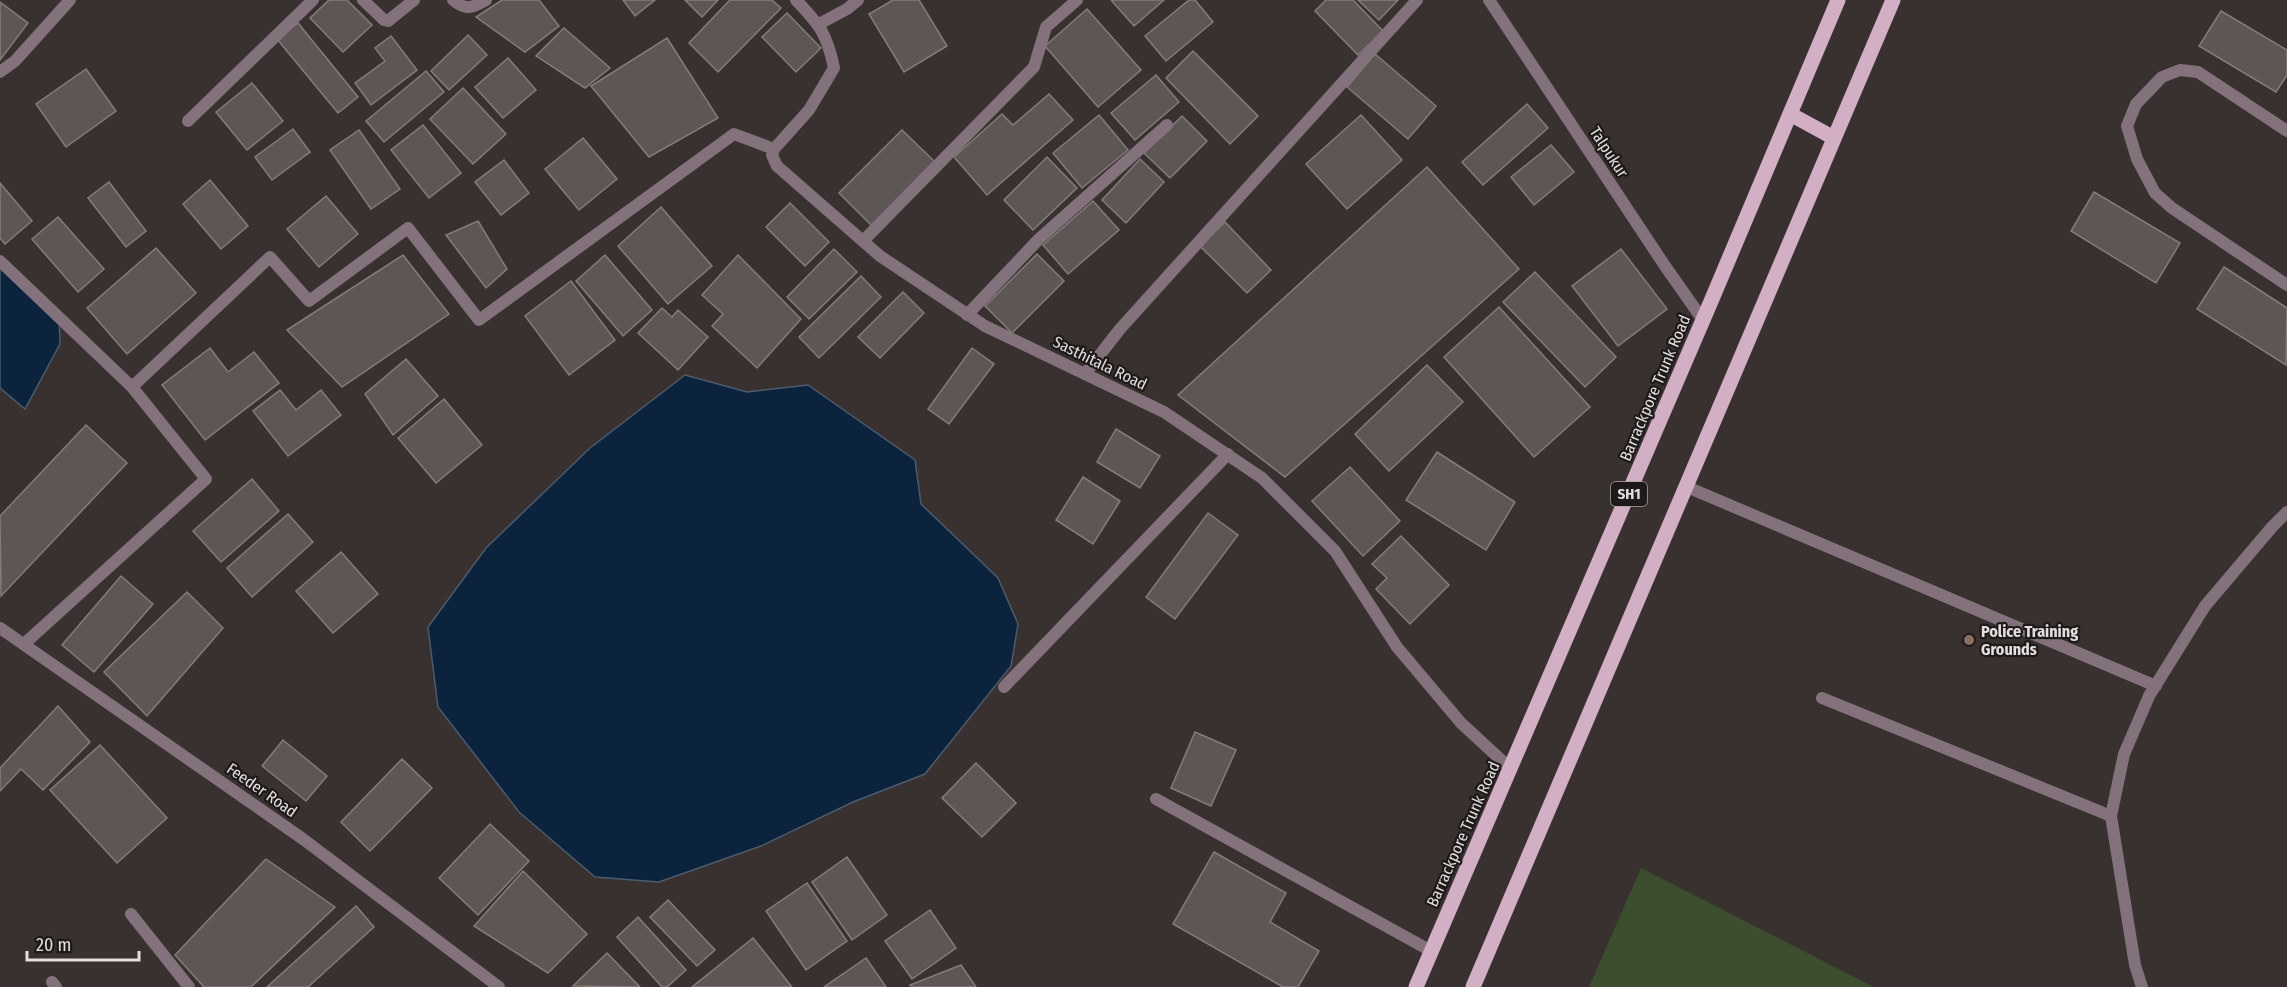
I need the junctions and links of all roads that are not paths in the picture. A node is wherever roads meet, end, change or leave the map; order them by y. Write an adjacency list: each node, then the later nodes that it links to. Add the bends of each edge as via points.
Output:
1 (70, 0): 15 (street, via 15,61)
2 (313, 0): 17 (street)
3 (363, 0): 4 (street, via 388,21)
4 (414, 0)
5 (453, 0): 6 (street, via 469,9)
6 (486, 0)
7 (796, 0): 14 (street)
8 (858, 0): 14 (street)
9 (1077, 0): 22 (street, via 1046,27 1034,67)
10 (1417, 0): 27 (street, via 1120,329)
11 (1489, 0): 26 (street, Talpukur)
12 (1838, 0): 16 (main road, Barrackpore Trunk Road / SH1)
13 (1893, 0): 20 (main road)
14 (819, 24): 21 (street, via 834,68 809,110)
15 (0, 72)
16 (1790, 114): 20 (main road); 26 (main road, Barrackpore Trunk Road / SH1)
17 (188, 121)
18 (1167, 125): 25 (street, via 1039,239)
19 (2287, 131): 24 (street, via 2198,72 2180,70 2162,77 2136,104 2127,126 2137,159 2155,193)
20 (1834, 138): 30 (main road)
21 (774, 149): 22 (street, Sasthitala Road, via 772,155 777,166); 28 (street, via 734,134 479,320 408,228 309,301 270,257)
22 (863, 241): 25 (street, Sasthitala Road)
23 (0, 261): 28 (street)
24 (2287, 285)
25 (968, 315): 27 (street, Sasthitala Road)
26 (1703, 320): 37 (main road, Barrackpore Trunk Road / SH1)
27 (1085, 374): 29 (street, Sasthitala Road, via 1164,412)
28 (132, 387): 33 (street, via 206,479)
29 (1228, 454): 35 (street); 37 (street, Sasthitala Road, via 1262,478 1335,551 1397,647 1461,723)
30 (1687, 486): 34 (street); 45 (main road)
31 (2287, 512): 34 (street, via 2205,606)
32 (0, 628): 33 (street, Feeder Road)
33 (24, 644): 43 (street, Feeder Road, via 303,840)
34 (2156, 686): 39 (street, via 2124,754)
35 (1004, 687)
36 (1822, 698): 39 (street)
37 (1511, 769): 41 (main road, Barrackpore Trunk Road / SH1)
38 (1156, 799): 41 (street)
39 (2111, 816): 46 (street)
40 (131, 914): 42 (street)
41 (1431, 951): 44 (main road, Barrackpore Trunk Road / SH1)
42 (189, 987)
43 (499, 987)
44 (1416, 987)
45 (1473, 987)
46 (2142, 987)

